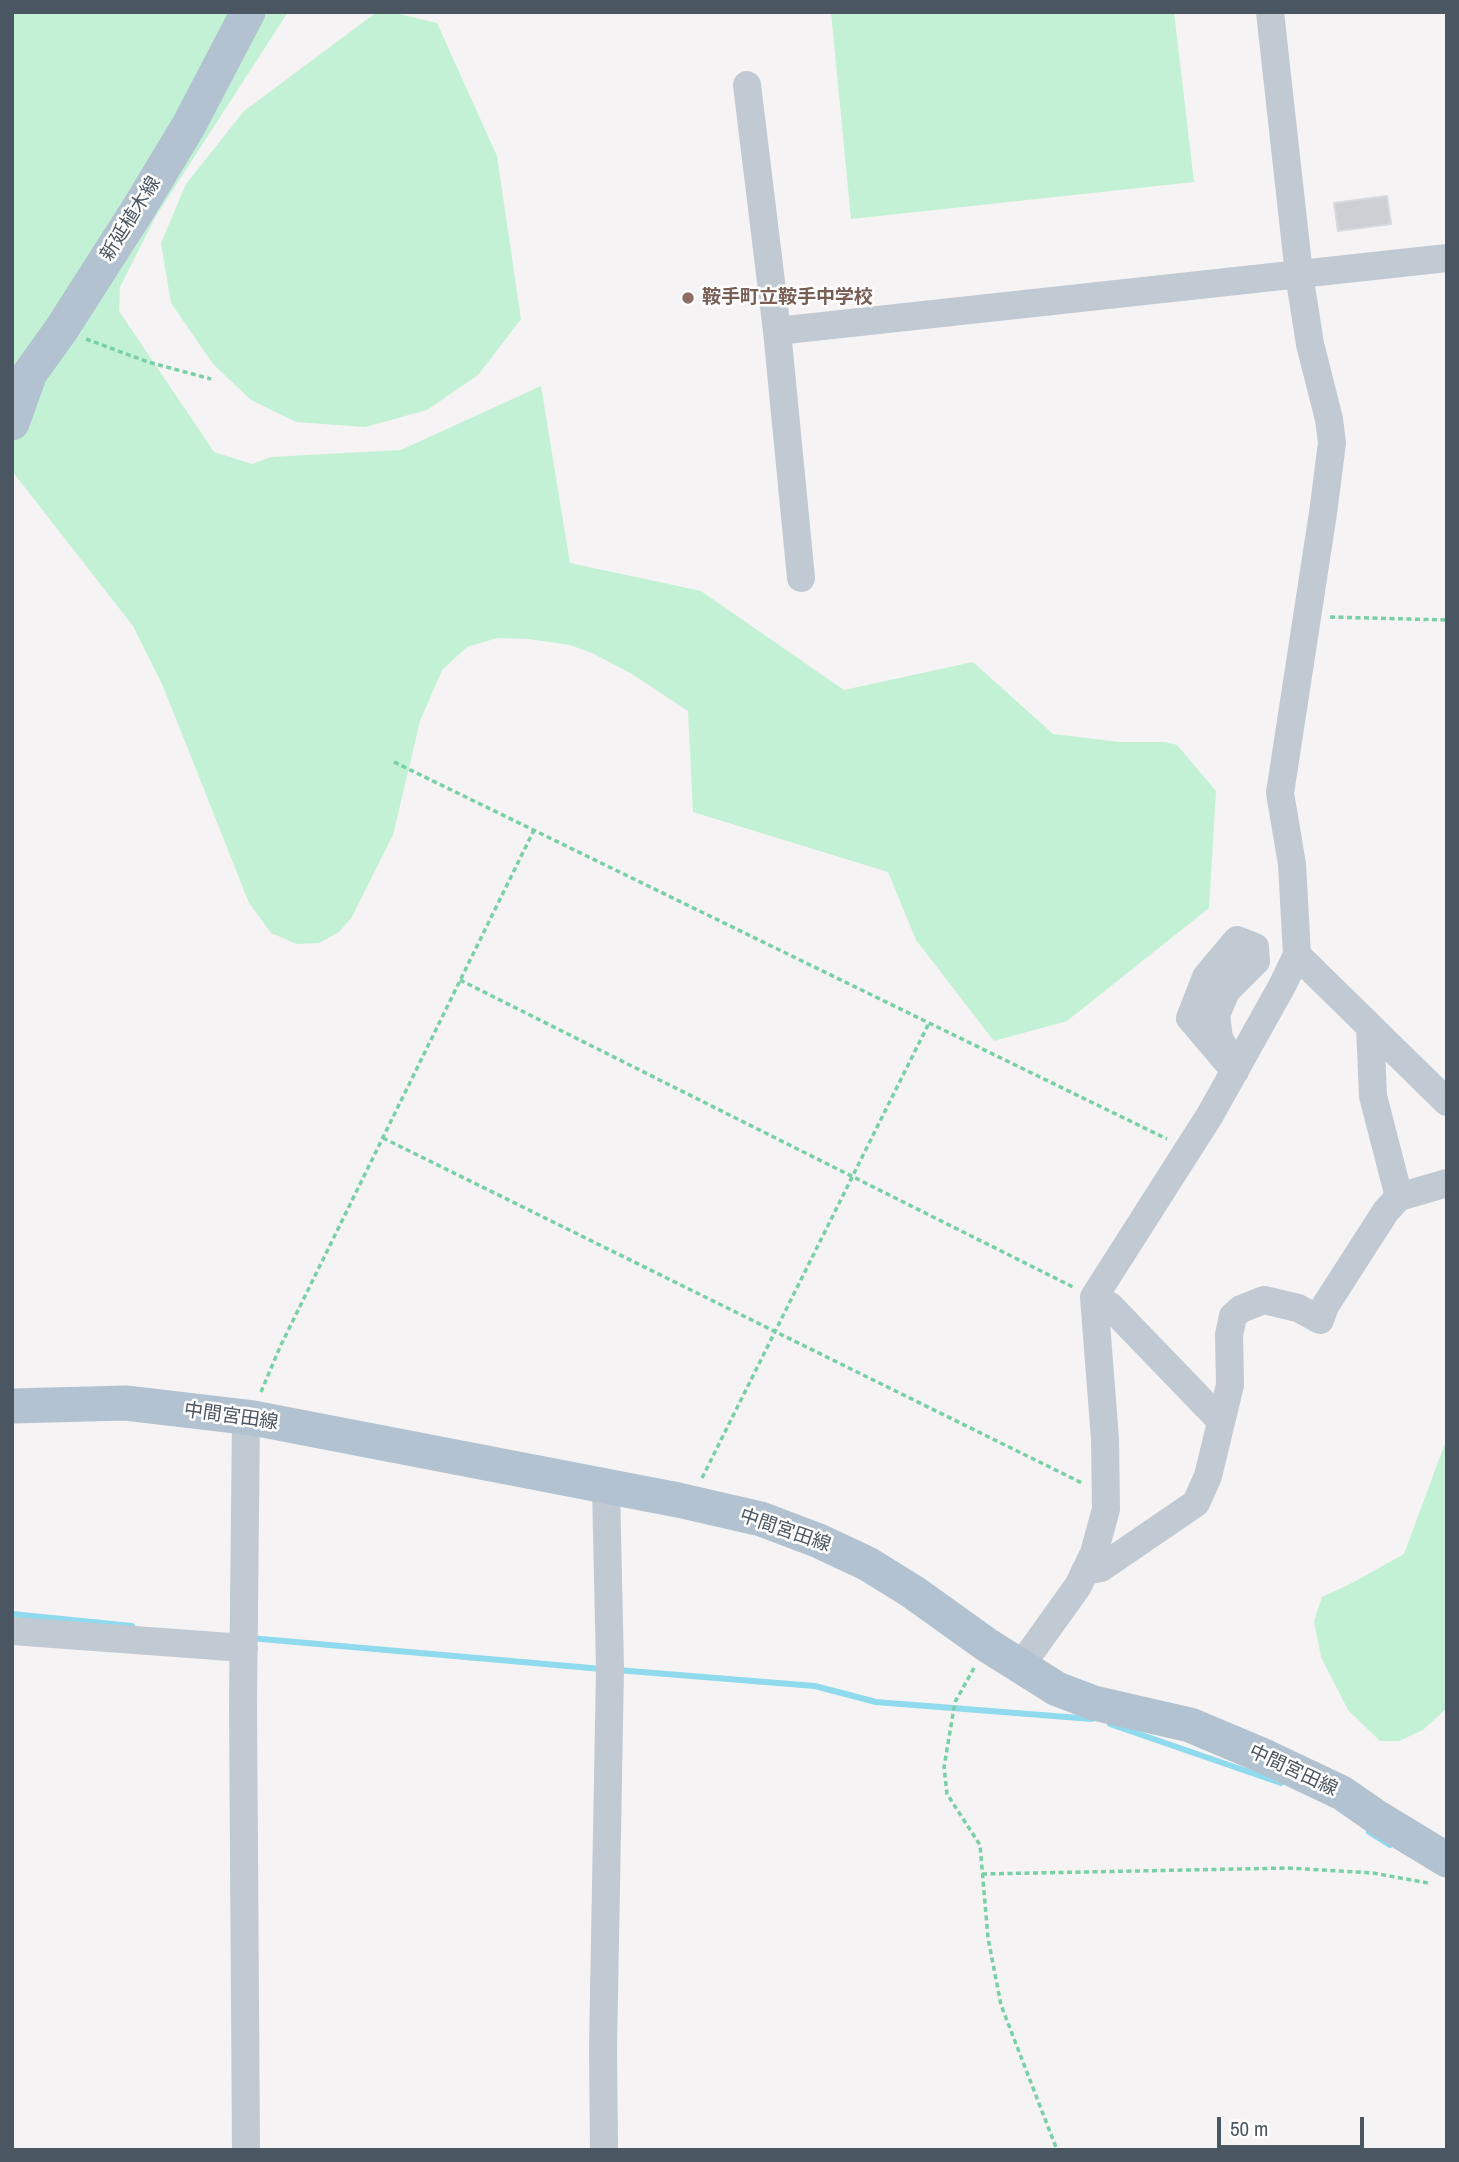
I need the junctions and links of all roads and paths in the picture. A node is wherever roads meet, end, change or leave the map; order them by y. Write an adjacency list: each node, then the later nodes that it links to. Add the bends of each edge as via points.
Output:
1 (248, 12): 6 (main road, 新延植木線, via 189,125)
2 (1270, 12): 5 (street)
3 (747, 85): 7 (street)
4 (1447, 258): 5 (street)
5 (1299, 274): 7 (street); 11 (street, via 1332,443)
6 (61, 330): 8 (path); 9 (main road, 新延植木線, via 30,373)
7 (778, 331): 10 (street)
8 (211, 379)
9 (12, 423)
10 (801, 578)
11 (1307, 617): 12 (path); 15 (street, via 1280,793 1292,863)
12 (1447, 620)
13 (394, 762): 14 (path)
14 (534, 830): 16 (path); 17 (path)
15 (1297, 955): 18 (street); 21 (street)
16 (460, 980): 20 (path); 22 (path)
17 (929, 1023): 21 (path); 22 (path)
18 (1370, 1027): 19 (street); 24 (street, via 1373,1096)
19 (1447, 1102)
20 (383, 1138): 26 (path); 28 (path)
21 (1188, 1149): 25 (street)
22 (853, 1175): 25 (path); 26 (path)
23 (1447, 1183): 24 (street)
24 (1399, 1197): 29 (street, via 1349,1266 1320,1320 1298,1308 1264,1300 1233,1316 1230,1385)
25 (1094, 1297): 29 (street, via 1110,1306); 31 (street)
26 (775, 1332): 31 (path, via 1092,1488); 32 (path)
27 (12, 1406): 28 (main road, 中間宮田線, via 126,1403)
28 (249, 1417): 30 (main road, 中間宮田線); 36 (street)
29 (1221, 1421): 33 (street, via 1208,1476 1196,1503 1101,1568)
30 (606, 1487): 32 (main road, 中間宮田線); 41 (street, via 610,1668)
31 (1106, 1490): 33 (street, via 1106,1509)
32 (691, 1504): 35 (main road, 中間宮田線, via 761,1518 856,1558)
33 (1085, 1571): 37 (street)
34 (12, 1631): 36 (street)
35 (987, 1645): 37 (main road, 中間宮田線); 39 (path, via 955,1702 944,1767 947,1794 980,1845)
36 (244, 1648): 40 (street)
37 (1020, 1667): 38 (main road, 中間宮田線, via 1081,1698 1190,1726 1266,1757 1342,1793)
38 (1445, 1859): 39 (path, via 1428,1883 1373,1873 1287,1868)
39 (982, 1874): 42 (path, via 1001,2005)
40 (246, 2150)
41 (604, 2150)
42 (1057, 2150)

